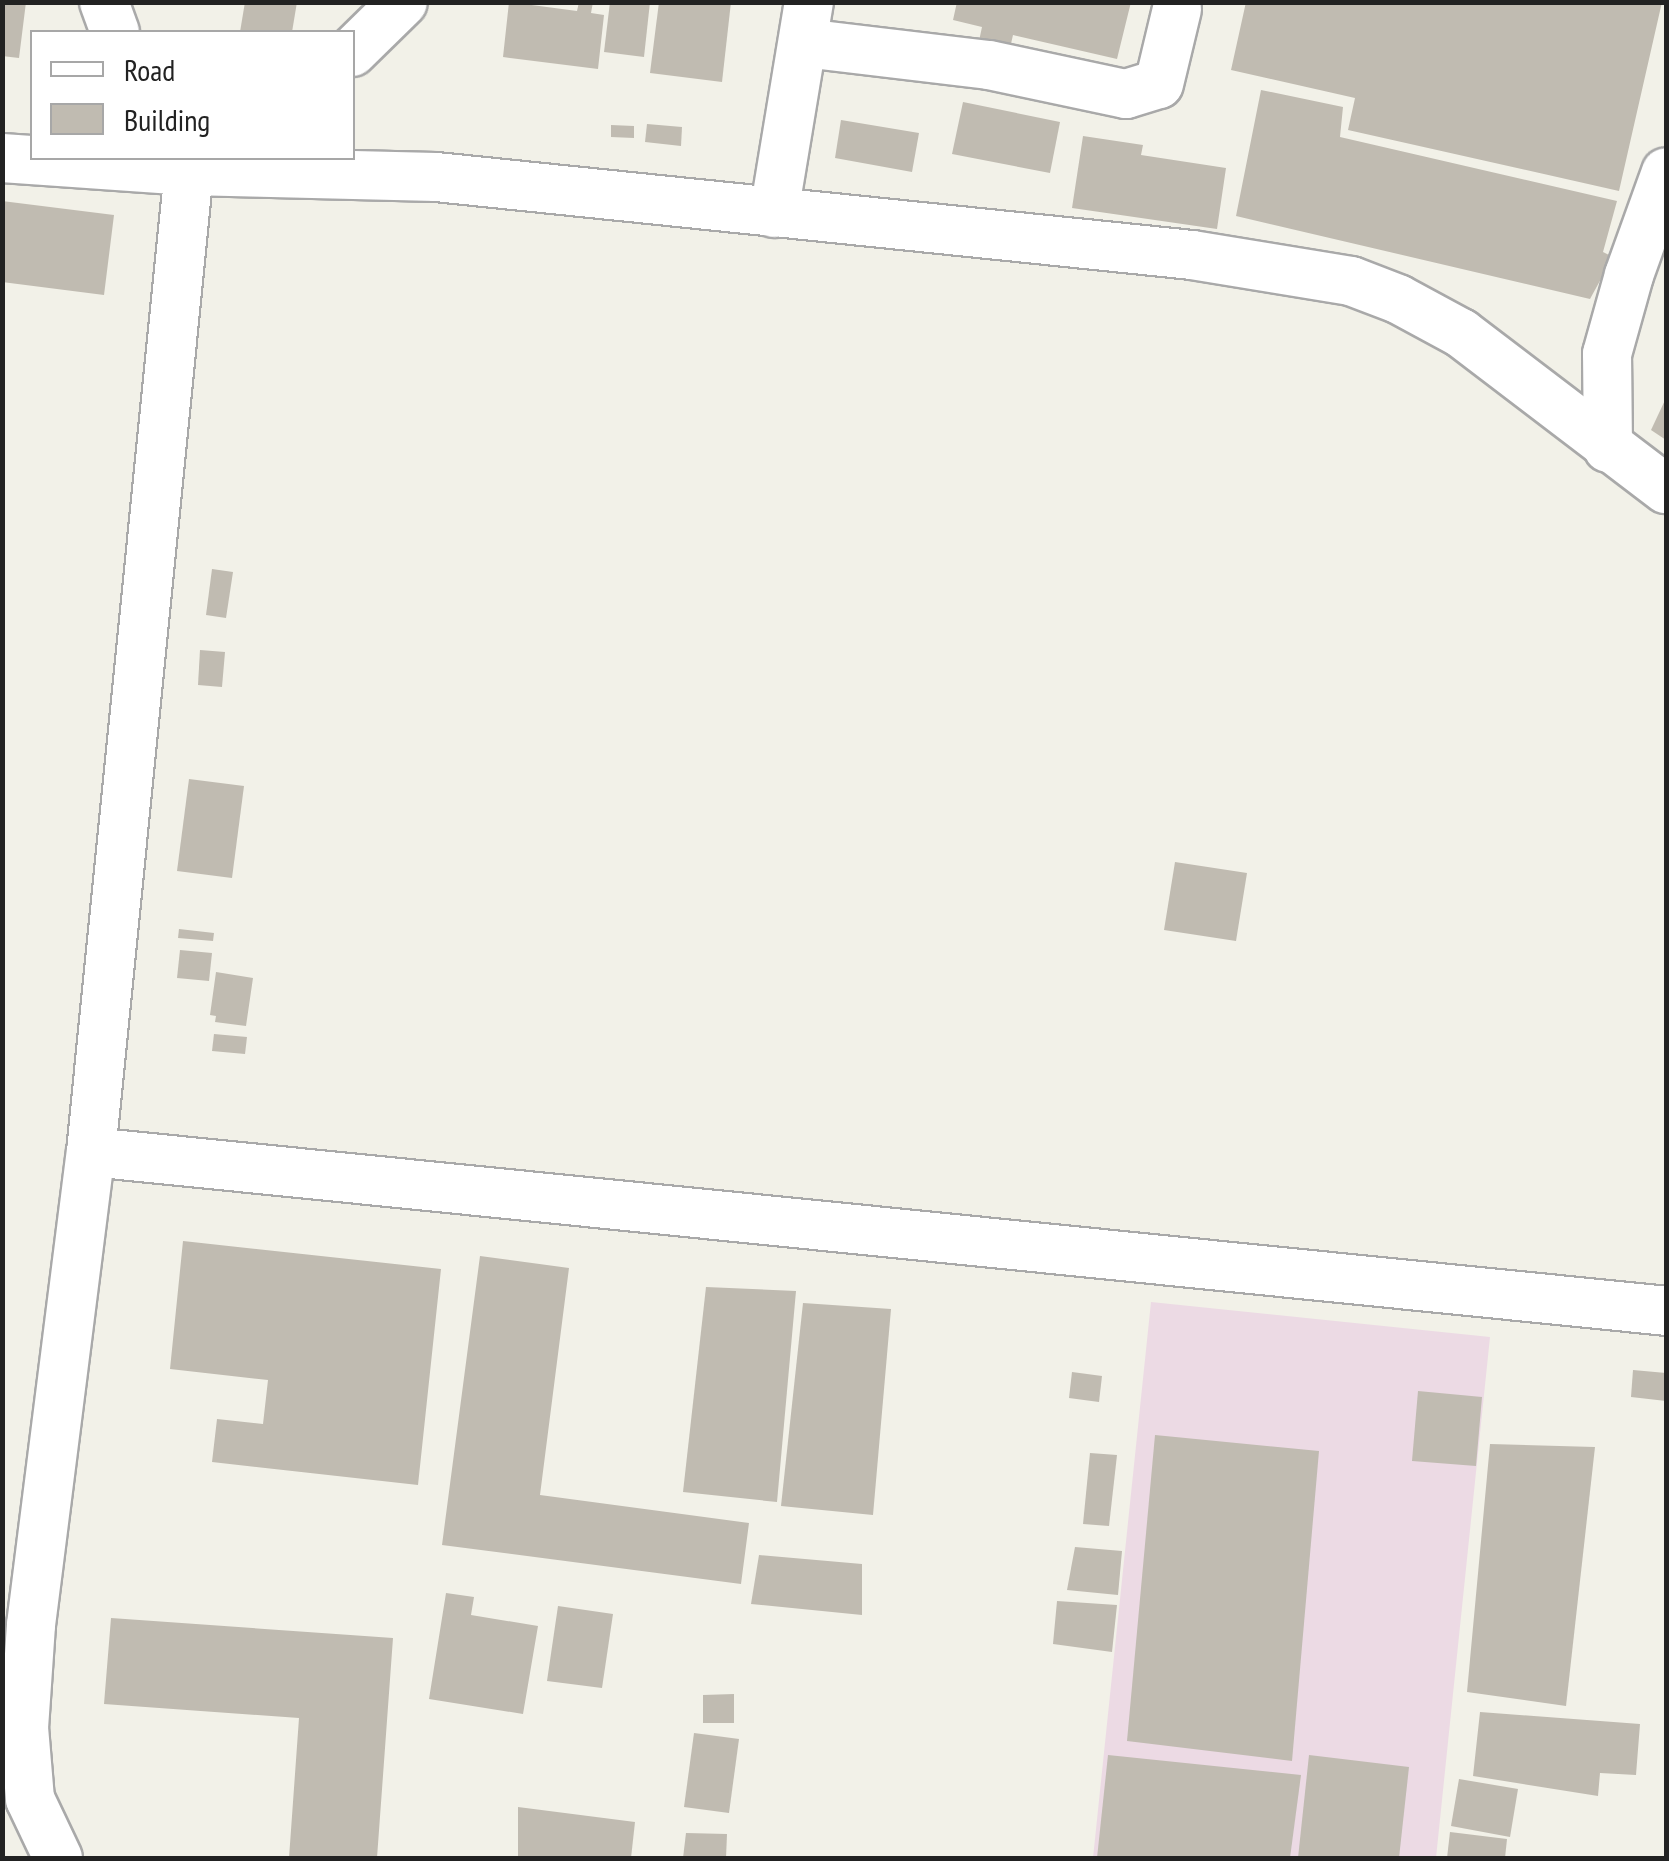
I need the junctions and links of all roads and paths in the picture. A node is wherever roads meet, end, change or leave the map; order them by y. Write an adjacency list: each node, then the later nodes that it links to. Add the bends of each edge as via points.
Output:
1 (104, 2): 5 (street)
2 (403, 2): 6 (street)
3 (1177, 9): 4 (street, via 1159,84 1126,94)
4 (806, 23): 12 (street)
5 (114, 30)
6 (355, 49)
7 (2, 158): 8 (street)
8 (30, 160)
9 (31, 160): 10 (street)
10 (189, 171): 12 (street, via 436,176); 15 (street)
11 (1666, 172): 13 (street, via 1607,354)
12 (774, 213): 13 (street, via 1192,256 1350,281 1461,332)
13 (1608, 448): 14 (street)
14 (1666, 490)
15 (92, 1152): 16 (street); 17 (street)
16 (1666, 1311)
17 (21, 1564): 18 (street, via 24,1728)
18 (16, 1798): 19 (street)
19 (58, 1858)

